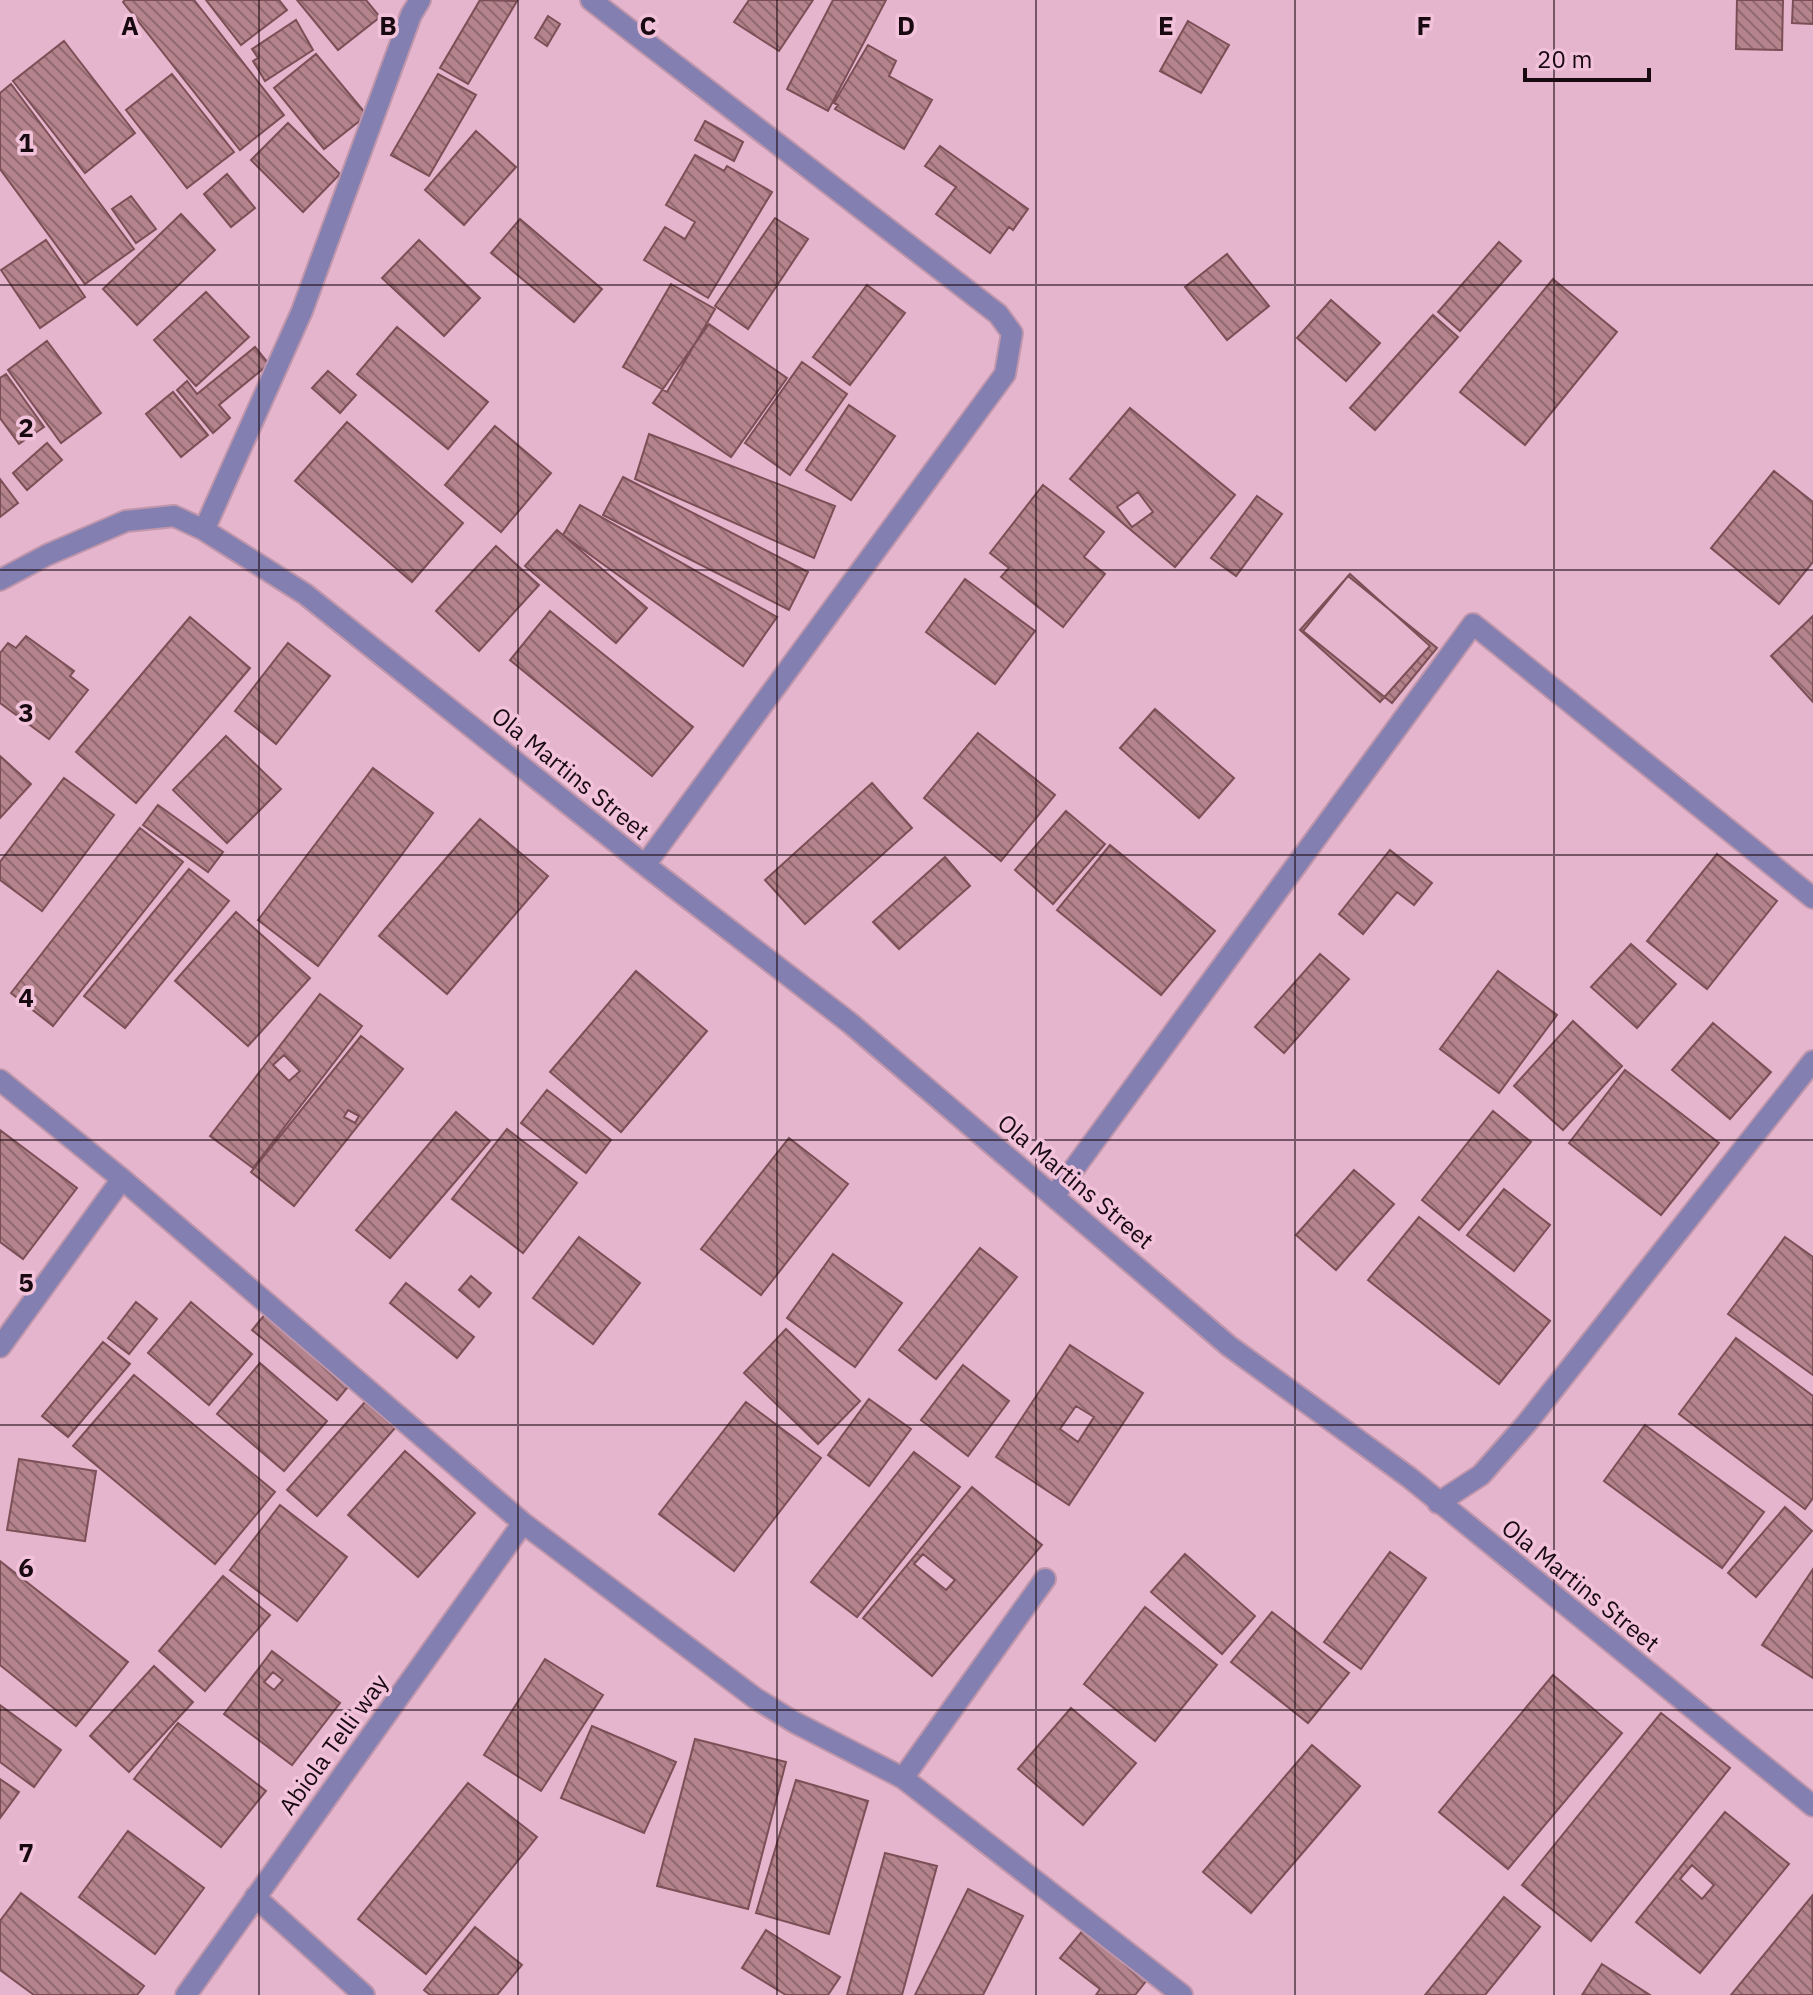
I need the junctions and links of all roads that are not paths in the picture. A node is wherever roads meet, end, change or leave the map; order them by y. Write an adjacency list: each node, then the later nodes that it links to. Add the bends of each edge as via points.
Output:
1 (420, 0): 3 (street, via 302,311)
2 (591, 0): 5 (street, via 998,314 1012,333 1005,374)
3 (204, 530): 4 (street, Ola Martins Street, via 174,516 126,521); 5 (street, Ola Martins Street, via 305,594)
4 (0, 580)
5 (645, 865): 10 (street, Ola Martins Street, via 850,1023)
6 (1813, 898): 10 (street, via 1473,624)
7 (1813, 1061): 12 (street, via 1526,1424 1481,1475)
8 (0, 1080): 9 (street)
9 (122, 1179): 11 (street); 13 (street)
10 (1054, 1196): 12 (street, Ola Martins Street, via 1229,1346)
11 (0, 1347)
12 (1438, 1503): 16 (street, Ola Martins Street)
13 (523, 1523): 15 (street, via 755,1698); 17 (street, Abiola Telli way)
14 (1045, 1579): 15 (street)
15 (903, 1778): 20 (street)
16 (1813, 1806)
17 (255, 1897): 18 (street, Abiola Telli way); 19 (street)
18 (186, 1995)
19 (364, 1995)
20 (1182, 1995)

